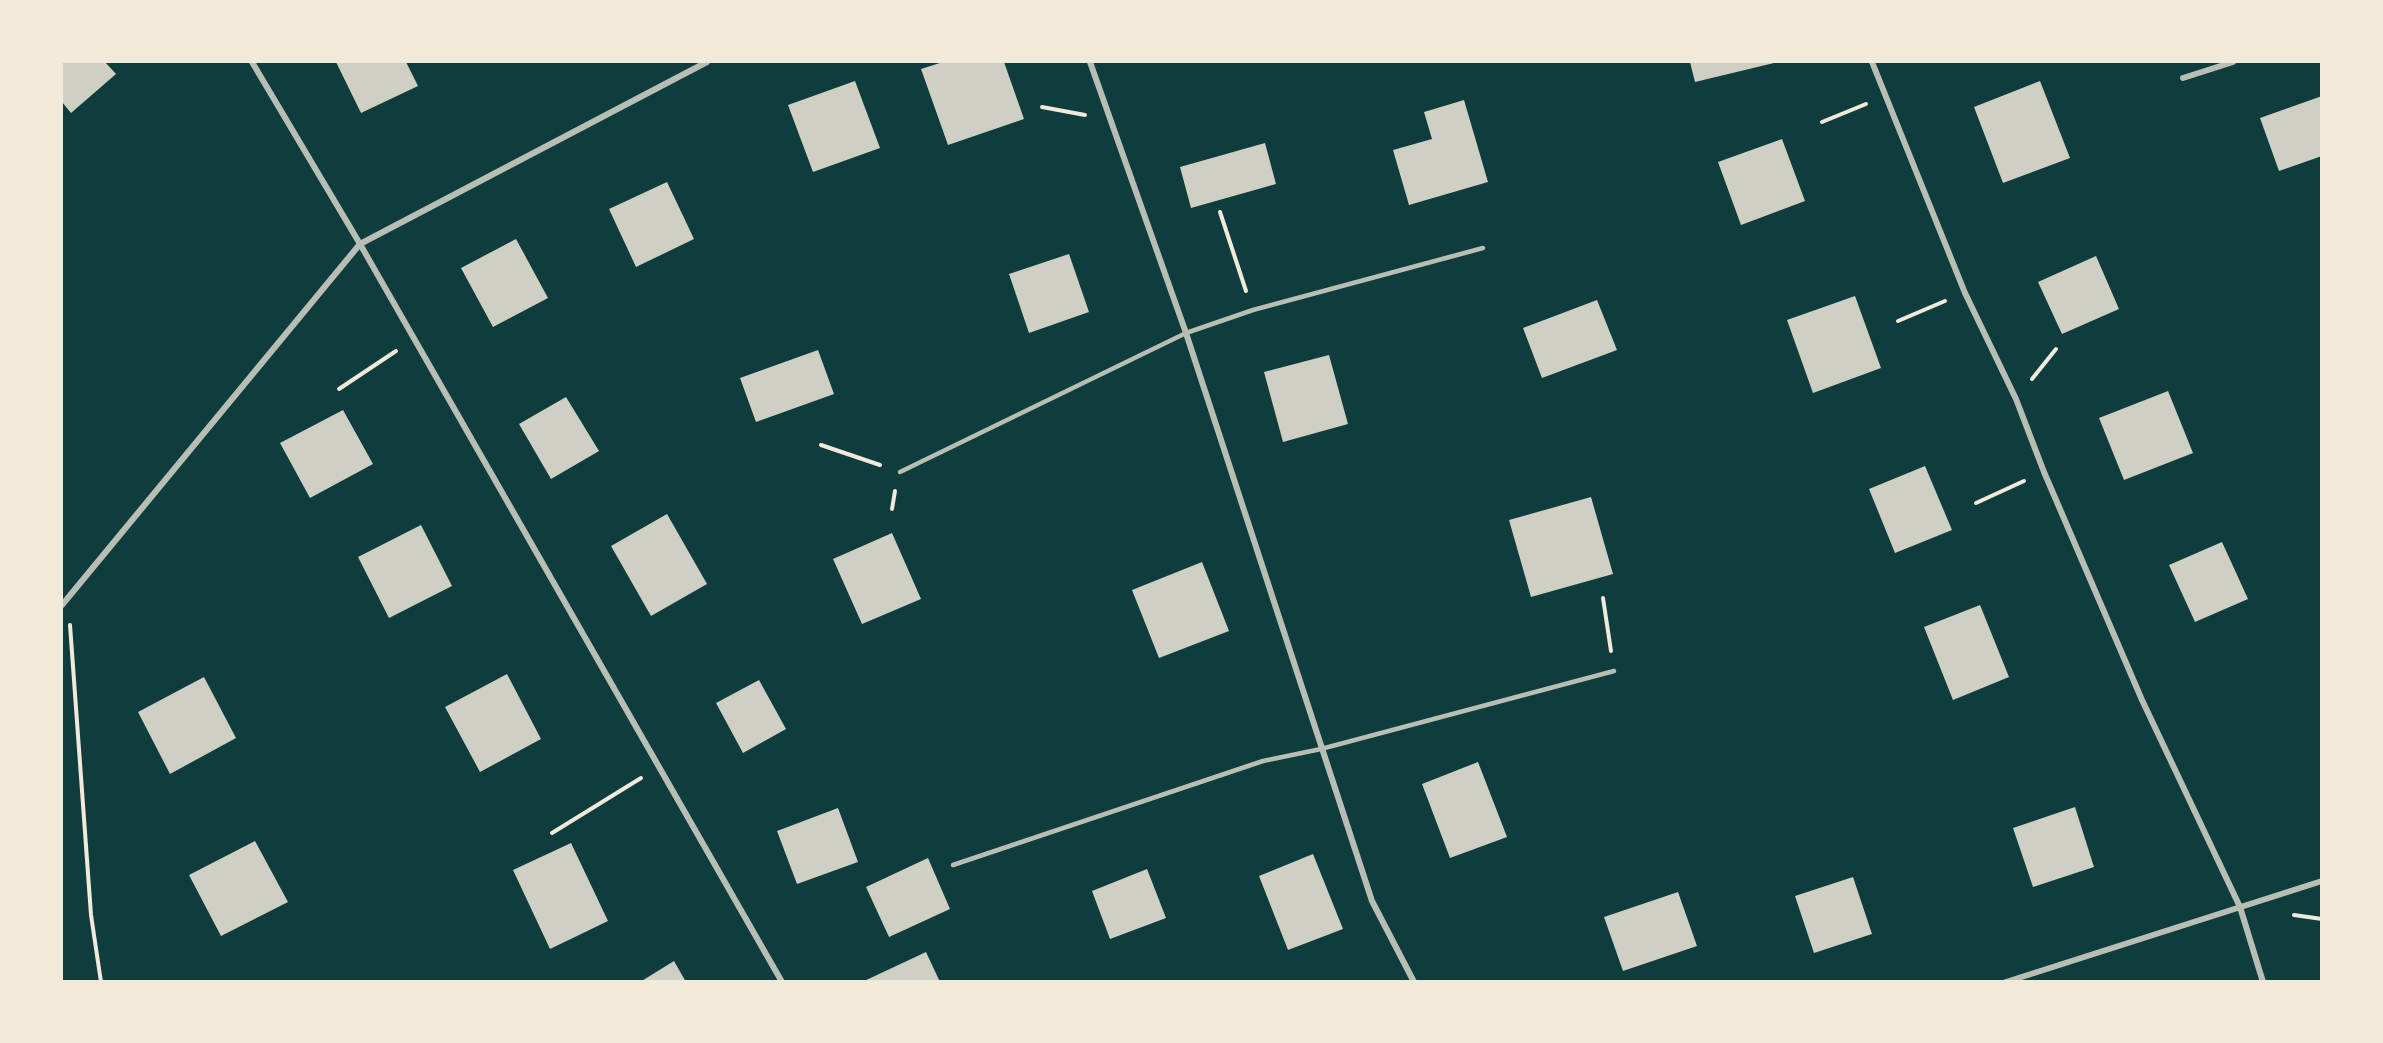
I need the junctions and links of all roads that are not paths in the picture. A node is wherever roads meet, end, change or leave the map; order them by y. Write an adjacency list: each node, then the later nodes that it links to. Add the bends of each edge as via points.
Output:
1 (252, 62): 7 (street)
2 (707, 62): 7 (street)
3 (1090, 62): 9 (street)
4 (1872, 62): 16 (street, via 1965,292 2016,399 2142,700)
5 (2233, 62): 6 (street)
6 (2183, 78)
7 (360, 244): 11 (street); 17 (street)
8 (1482, 248): 9 (lane, via 1253,310)
9 (1186, 333): 10 (lane); 13 (street)
10 (900, 472)
11 (62, 605)
12 (1614, 671): 13 (lane)
13 (1322, 749): 14 (lane, via 1263,761); 18 (street, via 1372,901)
14 (953, 865)
15 (2322, 881): 16 (street)
16 (2240, 907): 19 (street); 20 (street)
17 (782, 981)
18 (1414, 981)
19 (2006, 981)
20 (2263, 981)

